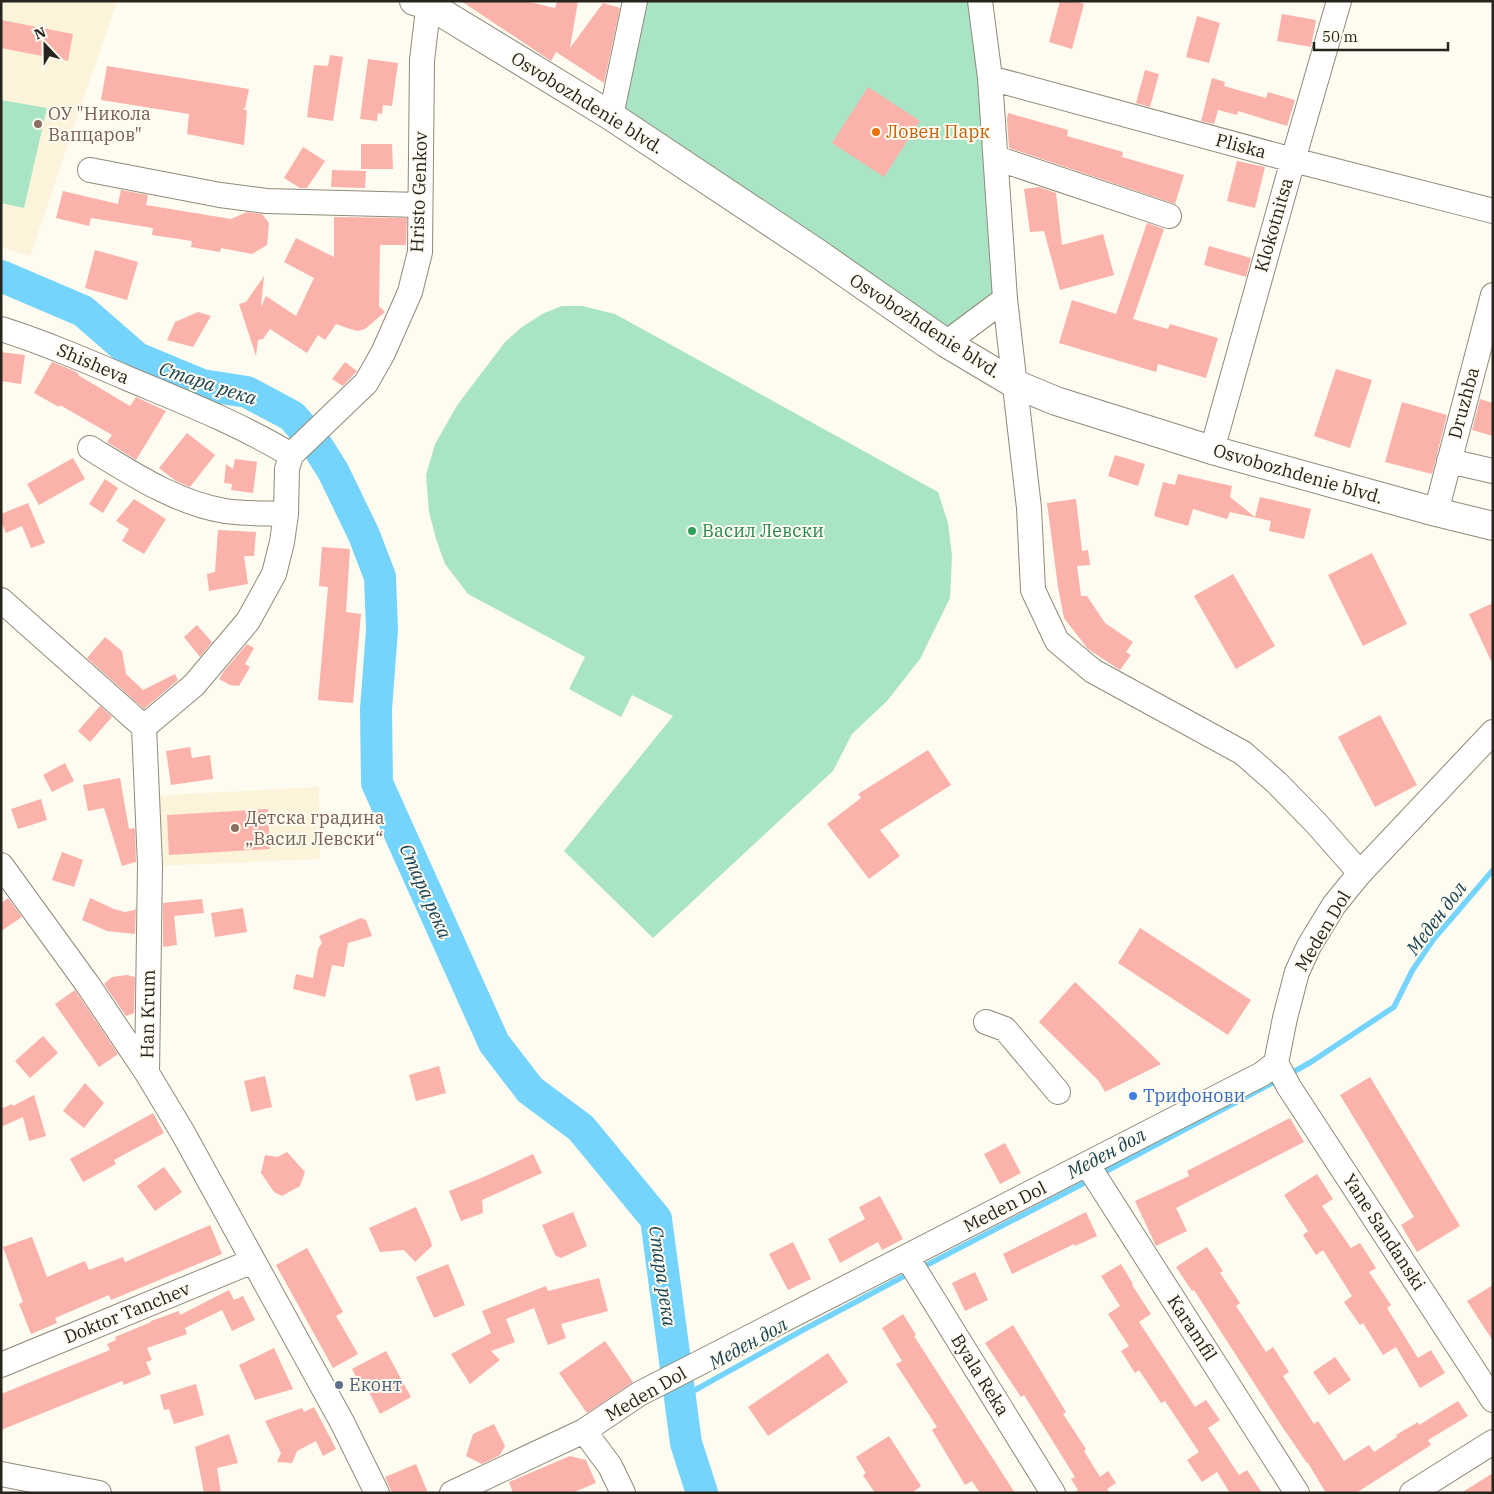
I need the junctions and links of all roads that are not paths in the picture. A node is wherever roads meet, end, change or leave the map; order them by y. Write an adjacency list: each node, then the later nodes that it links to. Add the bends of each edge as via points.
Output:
1 (635, 1): 6 (street)
2 (980, 1): 5 (street)
3 (1339, 1): 8 (street, Klokotnitsa)
4 (424, 2): 6 (main road, Osvobozhdenie blvd.); 10 (street, Hristo Genkov)
5 (990, 78): 7 (street); 8 (street, Pliska)
6 (611, 116): 16 (main road, Osvobozhdenie blvd.)
7 (996, 158): 12 (street); 14 (street)
8 (1293, 160): 11 (street, Pliska); 19 (street, Klokotnitsa)
9 (90, 170): 10 (street, via 266,201)
10 (420, 205): 20 (street, Hristo Genkov, via 420,252 410,292 383,353 366,383)
11 (1493, 211)
12 (1169, 216)
13 (1493, 295): 21 (street, Druzhba)
14 (1005, 299): 16 (street); 17 (street)
15 (1, 329): 20 (street, Shisheva, via 31,338 165,394)
16 (946, 343): 17 (main road, Osvobozhdenie blvd.)
17 (1015, 384): 19 (main road, Osvobozhdenie blvd., via 1056,401); 30 (street, via 1029,508 1033,590 1057,641 1093,671 1243,753 1277,783)
18 (90, 448): 24 (street, via 200,505 226,511)
19 (1212, 450): 23 (main road, Osvobozhdenie blvd.)
20 (295, 452): 24 (street, via 287,469)
21 (1449, 461): 22 (street); 23 (street, Druzhba)
22 (1493, 471)
23 (1436, 512): 25 (main road, Osvobozhdenie blvd.)
24 (286, 514): 27 (street, via 274,574 248,621 194,685)
25 (1493, 526)
26 (1, 600): 27 (street)
27 (144, 727): 32 (street, Han Krum, via 150,865)
28 (1493, 732): 30 (street, Meden Dol)
29 (1, 865): 32 (street)
30 (1360, 872): 33 (street, Meden Dol, via 1334,905 1297,972 1285,1018)
31 (986, 1022): 34 (street, via 1005,1029)
32 (147, 1073): 36 (street, Han Krum)
33 (1282, 1074): 35 (street, Meden Dol, via 1262,1074); 39 (street, Yane Sandanski)
34 (1058, 1092)
35 (1092, 1173): 37 (street, Meden Dol); 48 (street, Karamfil)
36 (254, 1261): 38 (street, Doktor Tanchev); 44 (street, Han Krum)
37 (912, 1265): 40 (street, Meden Dol, via 736,1344 639,1394); 47 (street, Byala Reka)
38 (1, 1365)
39 (1493, 1400)
40 (584, 1431): 45 (street, Meden Dol); 46 (street, via 610,1466)
41 (1493, 1442): 49 (street)
42 (1, 1474): 43 (street)
43 (99, 1493)
44 (377, 1493)
45 (452, 1493)
46 (623, 1493)
47 (1053, 1493)
48 (1297, 1493)
49 (1412, 1493)

